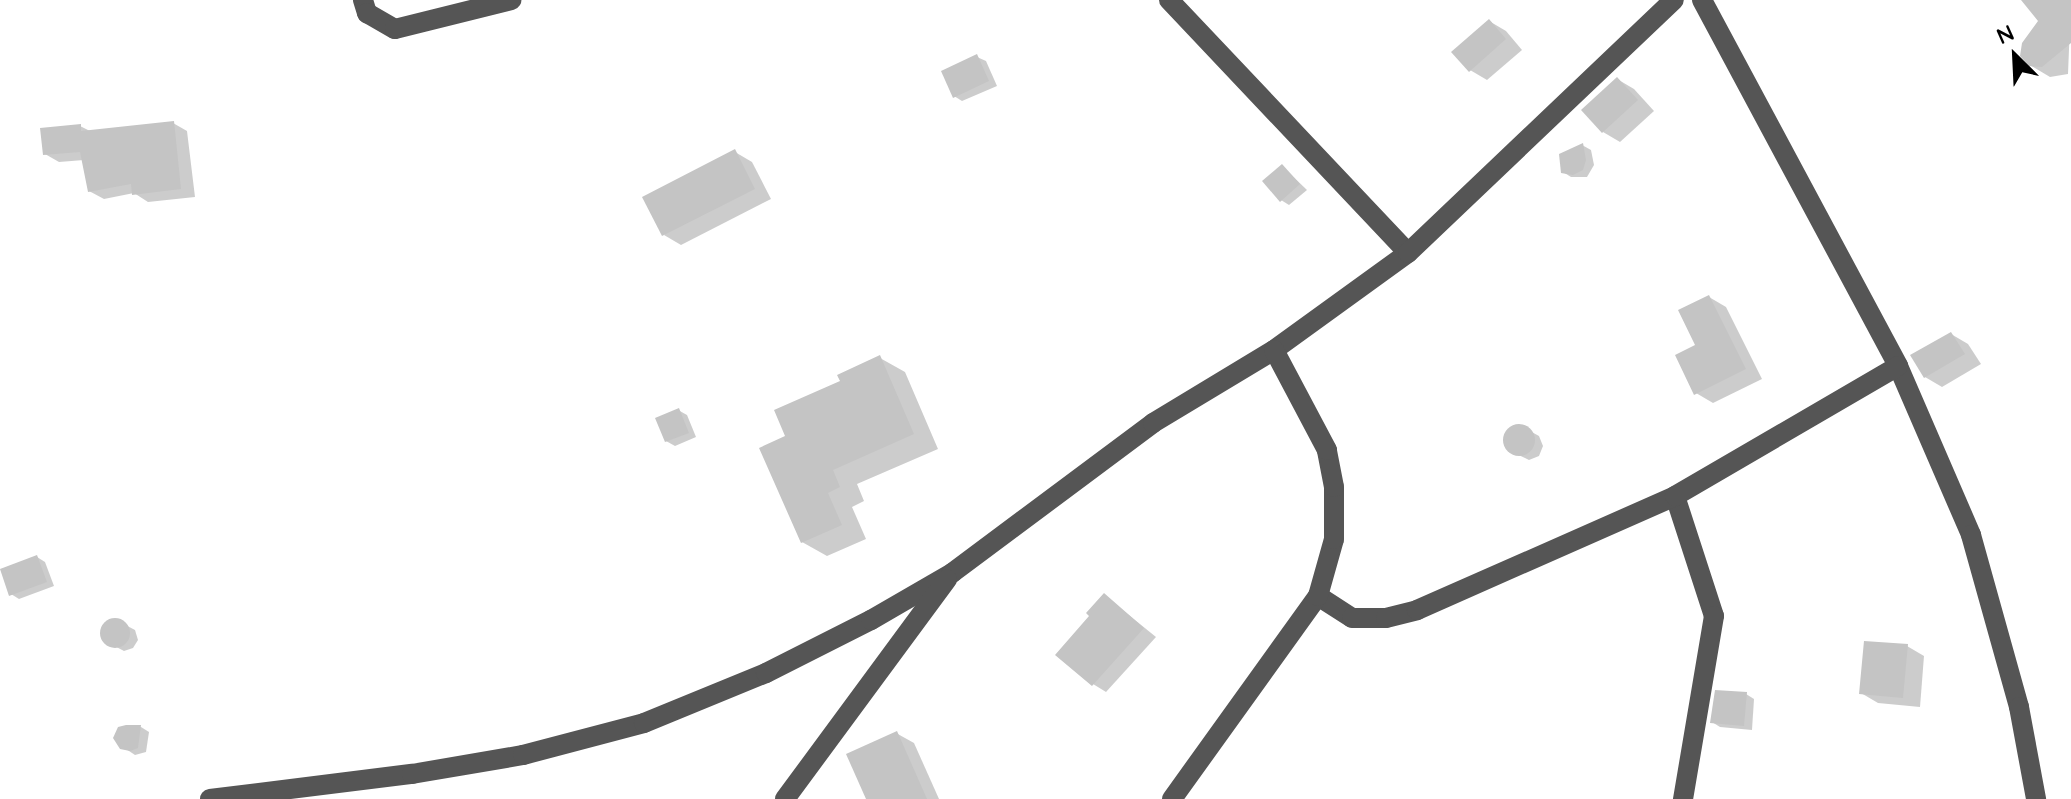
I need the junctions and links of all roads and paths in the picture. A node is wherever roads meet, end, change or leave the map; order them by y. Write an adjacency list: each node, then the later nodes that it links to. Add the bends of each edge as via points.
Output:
1 (363, 0): 2 (street, via 367,13 395,29)
2 (511, 0)
3 (1169, 0): 6 (street)
4 (1674, 0): 6 (street)
5 (1702, 0): 8 (street)
6 (1408, 253): 7 (street)
7 (1274, 350): 10 (street, via 1153,423); 11 (street, via 1327,450 1334,487 1334,539)
8 (1898, 366): 9 (street); 16 (street, via 1971,535 2019,707)
9 (1675, 496): 11 (street, via 1417,610 1386,618 1352,618); 15 (street, via 1714,616)
10 (952, 573): 12 (street, via 766,673 644,723 523,755); 13 (street)
11 (1318, 596): 14 (street)
12 (210, 799)
13 (785, 799)
14 (1172, 799)
15 (1683, 799)
16 (2036, 799)

